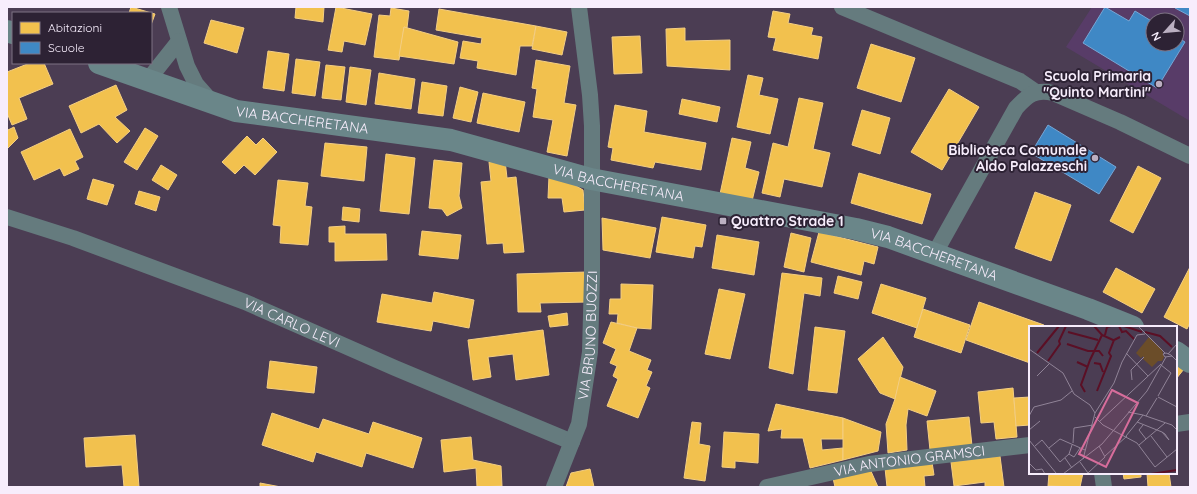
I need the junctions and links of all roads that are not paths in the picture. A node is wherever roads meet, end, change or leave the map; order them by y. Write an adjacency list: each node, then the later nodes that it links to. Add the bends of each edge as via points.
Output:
1 (169, 7): 4 (street)
2 (842, 7): 7 (street, via 1020,81)
3 (580, 14): 10 (street, VIA BRUNO BUOZZI, via 590,95)
4 (179, 41): 6 (street); 8 (street, via 196,84)
5 (102, 64): 6 (street, VIA BACCHERETANA)
6 (148, 80): 8 (street, VIA BACCHERETANA)
7 (1030, 96): 9 (street, via 1043,91 1053,93); 12 (street, via 1016,108)
8 (212, 102): 10 (street, VIA BACCHERETANA, via 236,111 451,140)
9 (1190, 156)
10 (591, 180): 12 (street, VIA BACCHERETANA, via 856,229); 18 (street, VIA BRUNO BUOZZI, via 590,352 579,424)
11 (7, 217): 18 (street, VIA CARLO LEVI, via 80,240 245,302)
12 (935, 253): 13 (street, VIA BACCHERETANA)
13 (1130, 326)
14 (1177, 353): 15 (street)
15 (1190, 362)
16 (1190, 422): 17 (street)
17 (1177, 424)
18 (572, 442): 21 (street, VIA BRUNO BUOZZI)
19 (1029, 445): 22 (street, VIA ANTONIO GRAMSCI, via 869,464)
20 (1102, 474): 23 (street)
21 (554, 487)
22 (767, 487)
23 (1104, 487)

